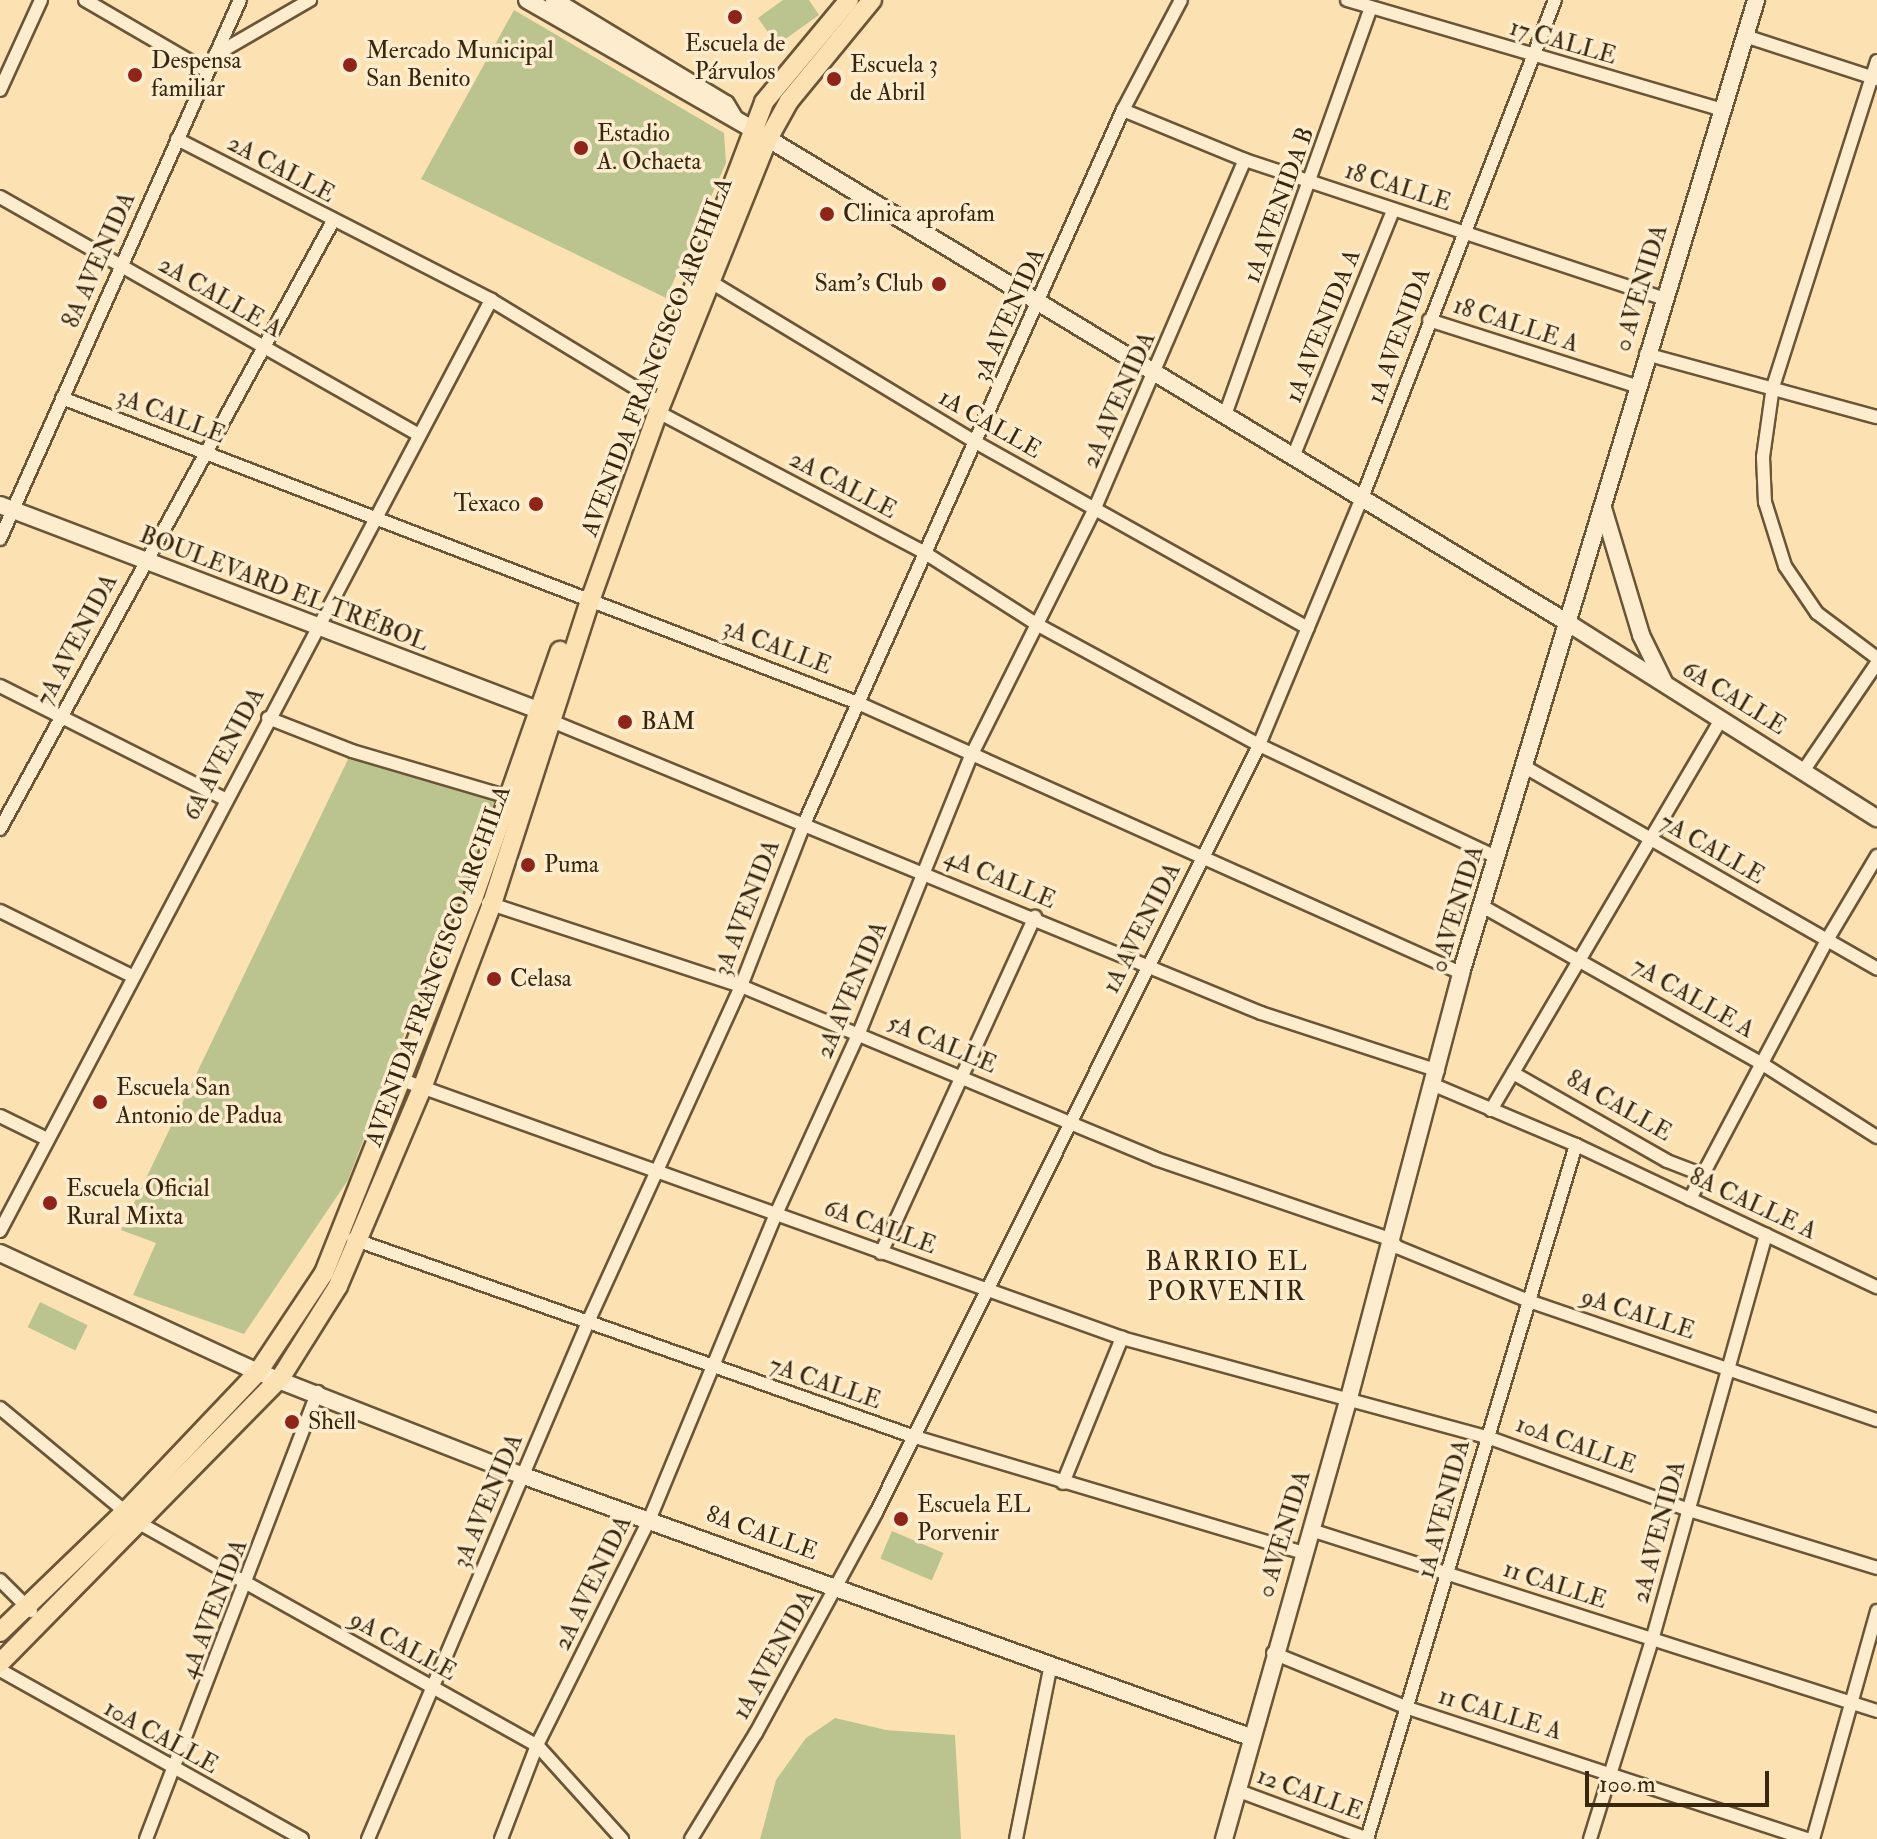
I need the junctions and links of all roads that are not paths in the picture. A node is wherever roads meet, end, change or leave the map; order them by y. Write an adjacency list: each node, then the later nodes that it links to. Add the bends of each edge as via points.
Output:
1 (41, 0): 20 (street)
2 (85, 0): 18 (street)
3 (240, 0): 15 (street, 8A AVENIDA)
4 (310, 0): 15 (street)
5 (527, 0): 23 (street)
6 (554, 0): 23 (street, via 726,104)
7 (849, 0): 24 (main road, via 775,86)
8 (872, 0): 24 (main road)
9 (1181, 0): 21 (street, 3A AVENIDA)
10 (1347, 0): 13 (street, 17 CALLE)
11 (1555, 0): 16 (street, 1A AVENIDA)
12 (1756, 0): 14 (street, 0 AVENIDA)
13 (1371, 8): 16 (street, 17 CALLE); 27 (street, 1A AVENIDA B)
14 (1745, 36): 19 (street); 22 (street, 0 AVENIDA)
15 (215, 55): 18 (street, 8A AVENIDA)
16 (1531, 56): 22 (street, 17 CALLE); 31 (street, 1A AVENIDA)
17 (1877, 61): 19 (street)
18 (207, 71): 25 (street, 8A AVENIDA)
19 (1874, 78): 42 (street)
20 (0, 90)
21 (1123, 110): 26 (street, 18 CALLE); 36 (street, 3A AVENIDA)
22 (1722, 110): 34 (street, 0 AVENIDA)
23 (735, 119): 24 (street, 6A CALLE)
24 (760, 134): 33 (main road, AVENIDA FRANCISCO ARCHILA); 36 (street, 6A CALLE)
25 (177, 139): 30 (street, 2A CALLE); 32 (street, 8A AVENIDA)
26 (1245, 160): 27 (street, 18 CALLE); 40 (street, 2A AVENIDA)
27 (1312, 181): 29 (street, 18 CALLE); 45 (street, 1A AVENIDA B)
28 (0, 197): 32 (street, 2A CALLE A)
29 (1393, 211): 31 (street, 18 CALLE); 50 (street, 1A AVENIDA A)
30 (333, 221): 35 (street, 2A CALLE); 38 (street, 7A AVENIDA)
31 (1462, 231): 34 (street, 18 CALLE); 37 (street, 1A AVENIDA)
32 (121, 265): 38 (street, 2A CALLE A); 43 (street, 8A AVENIDA)
33 (704, 277): 44 (main road, AVENIDA FRANCISCO ARCHILA); 48 (street, 1A CALLE)
34 (1662, 298): 39 (street, 0 AVENIDA)
35 (491, 300): 44 (street, 2A CALLE); 47 (street, 6A AVENIDA)
36 (1039, 303): 40 (street, 6A CALLE); 48 (street, 3A AVENIDA)
37 (1429, 320): 41 (street, 18 CALLE A); 51 (street, 1A AVENIDA)
38 (264, 347): 47 (street, 2A CALLE A); 49 (street, 7A AVENIDA)
39 (1646, 354): 41 (street, 0 AVENIDA); 42 (street)
40 (1156, 374): 45 (street, 6A CALLE); 54 (street, 2A AVENIDA)
41 (1636, 386): 52 (street, 0 AVENIDA)
42 (1773, 386): 46 (street); 64 (street, via 1763,457 1773,541 1817,613)
43 (62, 398): 49 (street, 3A CALLE); 53 (street, 8A AVENIDA)
44 (655, 405): 57 (street, 2A CALLE); 59 (main road, AVENIDA FRANCISCO ARCHILA)
45 (1225, 415): 50 (street, 6A CALLE)
46 (1877, 417)
47 (419, 435): 55 (street, 6A AVENIDA)
48 (977, 443): 54 (street, 1A CALLE); 57 (street, 3A AVENIDA)
49 (206, 453): 55 (street, 3A CALLE); 58 (street, 7A AVENIDA)
50 (1293, 457): 51 (street, 6A CALLE)
51 (1362, 498): 60 (street, 6A CALLE); 63 (street, 1A AVENIDA)
52 (1603, 499): 60 (street, 0 AVENIDA); 65 (street, via 1604,522 1641,635)
53 (7, 508): 56 (street, 8A AVENIDA); 58 (street, BOULEVARD EL TRÉBOL)
54 (1094, 510): 61 (street, 2A AVENIDA); 63 (street, 1A CALLE)
55 (375, 518): 59 (street, 3A CALLE); 62 (street, 6A AVENIDA)
56 (0, 539)
57 (925, 553): 61 (street, 2A CALLE); 67 (street, 3A AVENIDA)
58 (144, 562): 62 (street, BOULEVARD EL TRÉBOL); 69 (street, 7A AVENIDA)
59 (586, 596): 67 (street, 3A CALLE); 68 (main road, AVENIDA FRANCISCO ARCHILA)
60 (1565, 621): 65 (street, 6A CALLE); 74 (street, 0 AVENIDA)
61 (1038, 625): 72 (street, 2A CALLE); 73 (street, 2A AVENIDA)
62 (317, 626): 68 (street, BOULEVARD EL TRÉBOL); 70 (street, 6A AVENIDA)
63 (1308, 628): 72 (street, 1A AVENIDA)
64 (1877, 661): 75 (street)
65 (1665, 682): 71 (street, 6A CALLE)
66 (0, 686): 69 (street)
67 (858, 703): 73 (street, 3A CALLE); 80 (street, 3A AVENIDA)
68 (544, 715): 76 (main road, AVENIDA FRANCISCO ARCHILA); 78 (main road, AVENIDA FRANCISCO ARCHILA); 80 (street, 4A CALLE)
69 (61, 717): 77 (street); 81 (street, 7A AVENIDA)
70 (268, 718): 76 (street, via 352,751); 77 (street, 6A AVENIDA)
71 (1721, 719): 75 (street, 6A CALLE); 82 (street)
72 (1259, 745): 84 (street, 1A AVENIDA); 85 (street, 2A CALLE)
73 (972, 754): 84 (street, 3A CALLE); 86 (street, 2A AVENIDA)
74 (1525, 767): 82 (street, 7A CALLE); 85 (street, 0 AVENIDA)
75 (1804, 770): 79 (street, 6A CALLE)
76 (508, 797): 78 (street); 87 (main road, AVENIDA FRANCISCO ARCHILA)
77 (225, 799): 97 (street, 6A AVENIDA)
78 (526, 803): 88 (main road, AVENIDA FRANCISCO ARCHILA)
79 (1877, 818)
80 (804, 824): 86 (street, 4A CALLE); 98 (street, 3A AVENIDA)
81 (0, 829)
82 (1650, 839): 92 (street, 7A CALLE); 93 (street)
83 (1877, 856): 92 (street)
84 (1203, 858): 94 (street, 1A AVENIDA); 96 (street, 3A CALLE)
85 (1498, 858): 89 (street, 0 AVENIDA)
86 (925, 872): 91 (street, 4A CALLE); 99 (street, 2A AVENIDA)
87 (473, 899): 88 (street, 5A CALLE); 104 (main road, AVENIDA FRANCISCO ARCHILA)
88 (492, 904): 98 (street, 5A CALLE); 105 (main road, AVENIDA FRANCISCO ARCHILA)
89 (1482, 906): 93 (street, 7A CALLE A); 96 (street, 0 AVENIDA)
90 (0, 911): 97 (street)
91 (1035, 917): 94 (street, 4A CALLE); 102 (street)
92 (1827, 940): 95 (street, 7A CALLE); 100 (street)
93 (1576, 957): 100 (street, 7A CALLE A); 101 (street)
94 (1148, 966): 103 (street, 4A CALLE); 108 (street, 1A AVENIDA)
95 (1877, 969)
96 (1461, 973): 103 (street, 0 AVENIDA)
97 (132, 976): 110 (street, 6A AVENIDA)
98 (741, 986): 99 (street, 5A CALLE); 112 (street, 3A AVENIDA)
99 (859, 1033): 102 (street, 5A CALLE); 115 (street, 2A AVENIDA)
100 (1764, 1065): 109 (street, 7A CALLE A); 113 (street)
101 (1513, 1073): 106 (street); 113 (street, 8A CALLE, via 1667,1161)
102 (961, 1077): 108 (street, 5A CALLE); 121 (street)
103 (1436, 1078): 106 (street, 8A CALLE A); 119 (street, 0 AVENIDA)
104 (402, 1080): 105 (street, 6A CALLE); 118 (main road, AVENIDA FRANCISCO ARCHILA)
105 (422, 1088): 112 (street, 6A CALLE); 118 (main road, AVENIDA FRANCISCO ARCHILA)
106 (1491, 1110): 111 (street, 8A CALLE A)
107 (0, 1116): 110 (street)
108 (1070, 1122): 119 (street, 5A CALLE, via 1225,1185); 123 (street, 1A AVENIDA)
109 (1877, 1137)
110 (45, 1138): 116 (street, 6A AVENIDA)
111 (1576, 1145): 114 (street, 8A CALLE A); 124 (street, 1A AVENIDA)
112 (661, 1173): 115 (street, 6A CALLE); 125 (street, 3A AVENIDA)
113 (1704, 1175): 114 (street)
114 (1690, 1199): 117 (street, 8A CALLE A)
115 (776, 1214): 121 (street, 6A CALLE); 128 (street, 2A AVENIDA)
116 (0, 1231)
117 (1766, 1235): 122 (street, 8A CALLE A); 127 (street, 2A AVENIDA)
118 (349, 1238): 125 (street, 7A CALLE); 129 (main road, AVENIDA FRANCISCO ARCHILA); 130 (main road, AVENIDA FRANCISCO ARCHILA, via 338,1286)
119 (1390, 1239): 124 (street, 9A CALLE, via 1397,1247); 132 (street, 0 AVENIDA)
120 (0, 1253): 129 (street, 8A CALLE)
121 (881, 1253): 123 (street, 6A CALLE)
122 (1877, 1287)
123 (986, 1291): 126 (street, 6A CALLE); 135 (street, 1A AVENIDA)
124 (1526, 1300): 127 (street, 9A CALLE); 136 (street, 1A AVENIDA)
125 (588, 1322): 128 (street, 7A CALLE); 137 (street, 3A AVENIDA)
126 (1122, 1338): 132 (street, 6A CALLE); 138 (street)
127 (1726, 1367): 134 (street, 9A CALLE); 139 (street, 2A AVENIDA)
128 (713, 1368): 135 (street, 7A CALLE); 141 (street, 2A AVENIDA)
129 (258, 1372): 130 (street, 8A CALLE); 140 (main road, AVENIDA FRANCISCO ARCHILA)
130 (281, 1377): 131 (street, 8A CALLE); 140 (main road, AVENIDA FRANCISCO ARCHILA)
131 (318, 1392): 137 (street, 8A CALLE); 148 (street, 4A AVENIDA)
132 (1349, 1398): 136 (street, 10A CALLE); 142 (street, 0 AVENIDA)
133 (0, 1408): 140 (street, 9A CALLE)
134 (1877, 1420)
135 (915, 1437): 138 (street, 7A CALLE); 147 (street, 1A AVENIDA)
136 (1487, 1437): 139 (street, 10A CALLE); 145 (street, 1A AVENIDA)
137 (524, 1476): 141 (street, 8A CALLE); 158 (street, 3A AVENIDA)
138 (1063, 1483): 143 (street, 7A CALLE)
139 (1689, 1510): 144 (street, 10A CALLE); 153 (street, 2A AVENIDA)
140 (134, 1516): 148 (street, 9A CALLE); 149 (main road, AVENIDA FRANCISCO ARCHILA); 151 (main road, AVENIDA FRANCISCO ARCHILA)
141 (650, 1518): 147 (street, 8A CALLE); 163 (street, 2A AVENIDA)
142 (1311, 1530): 143 (street, 0 AVENIDA); 145 (street, 11 CALLE)
143 (1303, 1553): 154 (street, 0 AVENIDA)
144 (1877, 1568)
145 (1451, 1574): 153 (street, 11 CALLE); 160 (street, 1A AVENIDA)
146 (0, 1580): 149 (street)
147 (837, 1586): 156 (street, 8A CALLE); 173 (street, 1A AVENIDA)
148 (247, 1587): 158 (street, 9A CALLE); 164 (street, 4A AVENIDA)
149 (27, 1607): 151 (street); 152 (main road, AVENIDA FRANCISCO ARCHILA)
150 (1877, 1611): 159 (street)
151 (41, 1621): 155 (main road, AVENIDA FRANCISCO ARCHILA)
152 (0, 1632)
153 (1652, 1640): 159 (street, 11 CALLE); 165 (street, 2A AVENIDA)
154 (1273, 1653): 160 (street, 11 CALLE A); 162 (street, 0 AVENIDA)
155 (0, 1663)
156 (1051, 1664): 162 (street, 8A CALLE); 167 (street)
157 (0, 1670): 164 (street, 10A CALLE)
158 (431, 1687): 163 (street, 9A CALLE); 170 (street, 3A AVENIDA)
159 (1852, 1706): 161 (street, 11 CALLE); 178 (street)
160 (1408, 1708): 165 (street, 11 CALLE A); 175 (street, 1A AVENIDA)
161 (1877, 1711)
162 (1250, 1737): 166 (street, 0 AVENIDA)
163 (537, 1745): 171 (street, 2A AVENIDA); 172 (street, 9A CALLE)
164 (174, 1771): 168 (street, 4A AVENIDA); 169 (street, 10A CALLE)
165 (1612, 1772): 176 (street, 2A AVENIDA); 177 (street, 11 CALLE A)
166 (1236, 1790): 174 (street, 0 AVENIDA); 175 (street, 12 CALLE)
167 (1020, 1838)
168 (146, 1839)
169 (302, 1839)
170 (368, 1839)
171 (501, 1839)
172 (622, 1839)
173 (691, 1839)
174 (1224, 1839)
175 (1368, 1839)
176 (1590, 1839)
177 (1807, 1839)
178 (1813, 1839)

